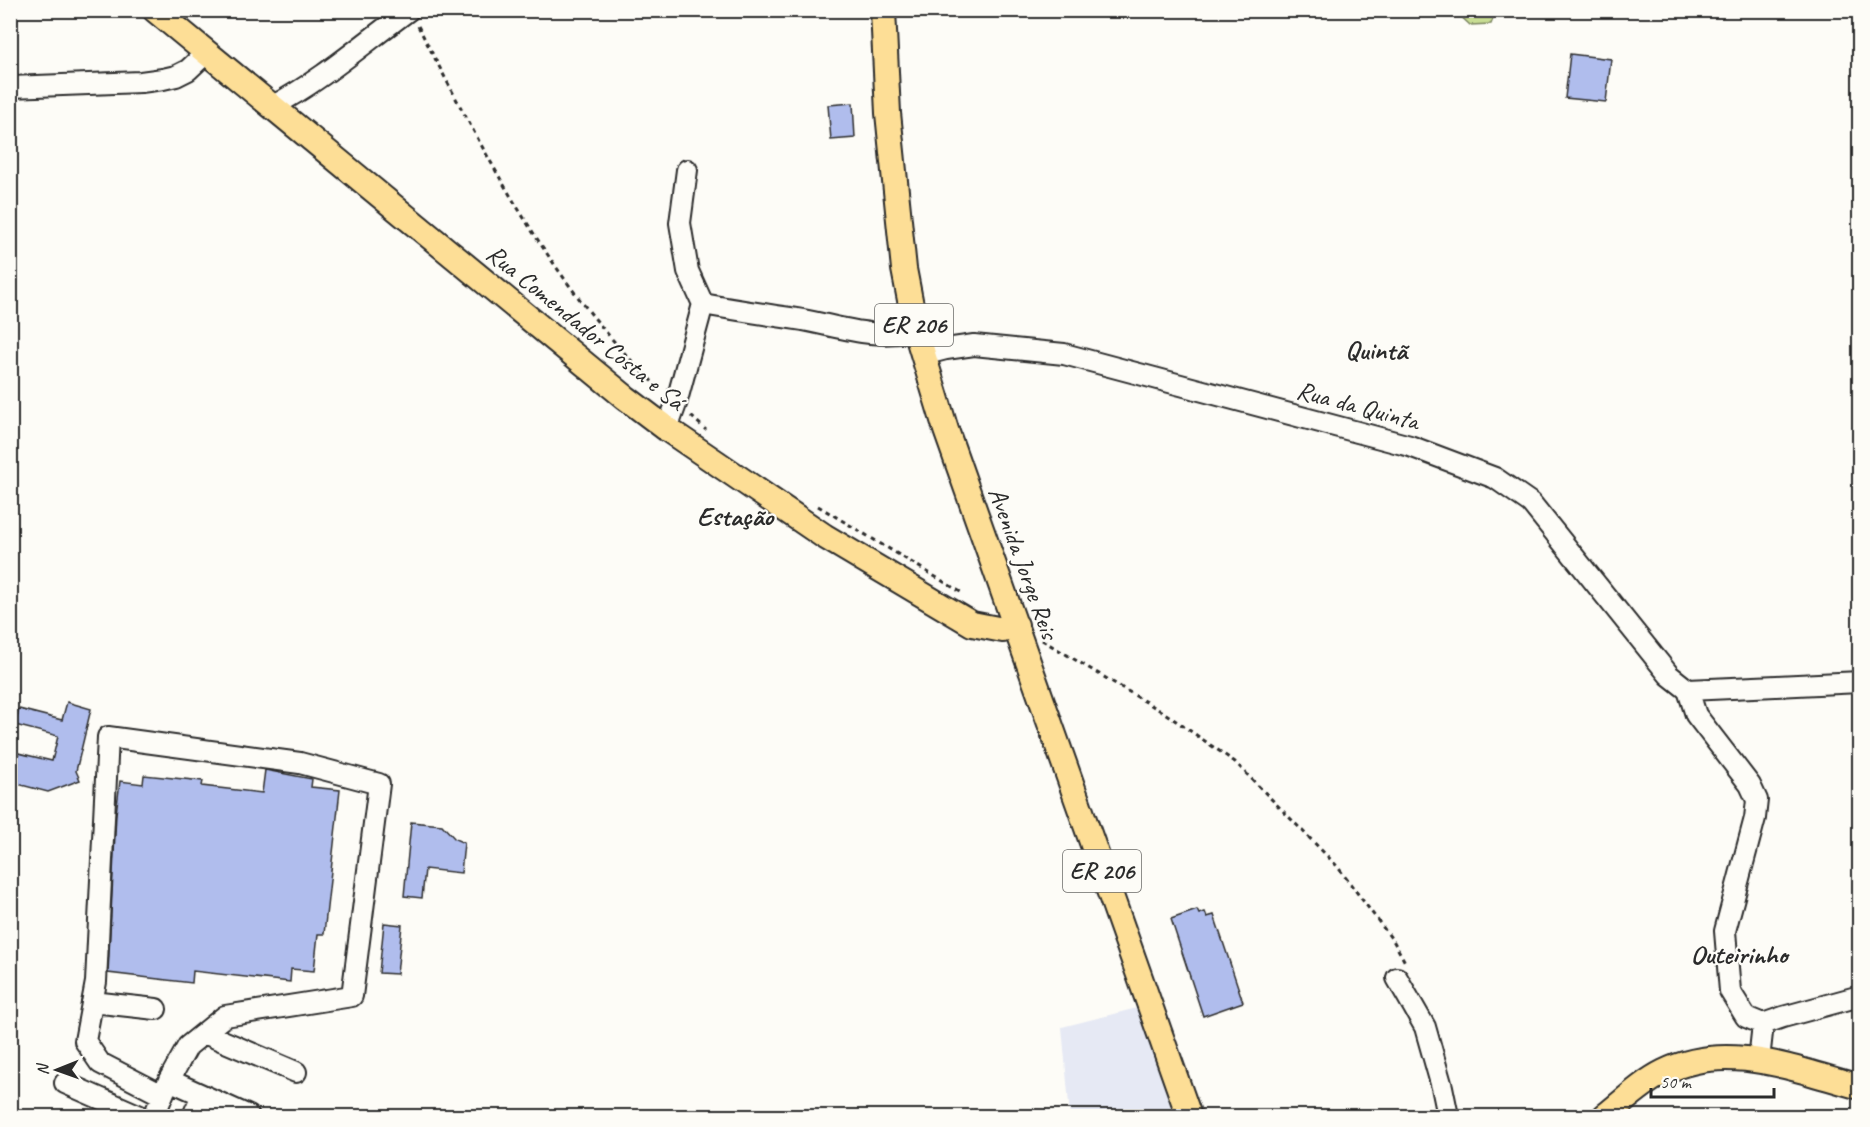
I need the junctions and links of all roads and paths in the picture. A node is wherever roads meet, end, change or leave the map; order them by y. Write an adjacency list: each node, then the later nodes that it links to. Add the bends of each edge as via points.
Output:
1 (155, 10): 4 (main road, Rua Comendador Costa e Sá)
2 (883, 10): 9 (main road, Avenida Jorge Reis / ER 206, via 899,237)
3 (412, 16): 6 (street); 11 (path, via 522,217 590,314)
4 (206, 53): 5 (street, via 189,70 163,79); 6 (main road, Rua Comendador Costa e Sá)
5 (10, 87)
6 (271, 107): 12 (main road, Rua Comendador Costa e Sá)
7 (687, 170): 8 (street, via 680,223 688,271)
8 (703, 304): 9 (street, via 870,334); 11 (street)
9 (916, 331): 10 (main road, Avenida Jorge Reis / ER 206)
10 (923, 355): 16 (main road, Avenida Jorge Reis / ER 206); 18 (street, Rua da Quinta, via 974,345 1064,354 1410,446 1495,478 1531,503 1669,675)
11 (676, 404): 12 (street); 13 (path)
12 (667, 429): 16 (main road, Rua Comendador Costa e Sá, via 824,536 972,624 1004,630)
13 (709, 432)
14 (813, 502): 15 (path)
15 (965, 594)
16 (1016, 625): 19 (path, via 1166,714 1235,762 1337,866 1394,942); 35 (main road, Avenida Jorge Reis / ER 206)
17 (1860, 682): 18 (street)
18 (1688, 690): 23 (street, via 1696,715 1750,785 1757,800 1725,932 1730,991 1746,1017)
19 (1403, 974): 36 (street, via 1425,1027)
20 (1860, 996): 23 (street)
21 (92, 1002): 22 (street); 24 (street, via 108,737 300,763 379,784 351,996 225,1016); 28 (street, via 85,1041 100,1063)
22 (156, 1009)
23 (1763, 1024): 25 (street)
24 (204, 1033): 26 (street); 28 (street, via 188,1046)
25 (1759, 1060): 29 (main road); 37 (main road, via 1726,1056 1696,1059 1664,1072)
26 (296, 1072)
27 (64, 1083): 32 (street)
28 (166, 1087): 30 (street); 33 (street)
29 (1860, 1087)
30 (202, 1095): 31 (street); 34 (street)
31 (242, 1115)
32 (140, 1116)
33 (154, 1116)
34 (193, 1116)
35 (1189, 1116)
36 (1448, 1116)
37 (1605, 1116)

